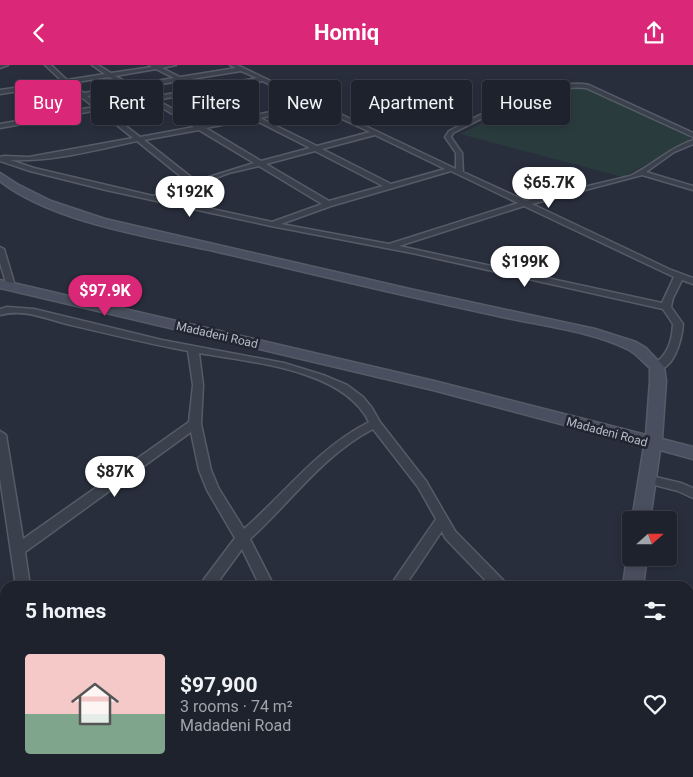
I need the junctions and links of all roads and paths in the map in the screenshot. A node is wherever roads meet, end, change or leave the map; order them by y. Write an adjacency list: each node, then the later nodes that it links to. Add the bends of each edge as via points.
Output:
1 (5, 65): 6 (street)
2 (48, 65): 12 (street)
3 (95, 65): 9 (street)
4 (173, 65): 7 (street)
5 (232, 65): 8 (street)
6 (0, 66)
7 (155, 66): 9 (street); 10 (street)
8 (241, 69): 10 (street); 11 (street)
9 (110, 75): 13 (street); 14 (street)
10 (179, 79): 16 (street)
11 (263, 79): 15 (street); 17 (street)
12 (64, 80)
13 (79, 80)
14 (119, 80)
15 (258, 80)
16 (163, 82)
17 (269, 82)
18 (15, 90): 19 (street)
19 (0, 92)
20 (91, 94): 21 (street)
21 (83, 95): 22 (street)
22 (91, 102)
23 (163, 105): 30 (street)
24 (91, 111): 29 (street)
25 (341, 117): 31 (street)
26 (259, 119): 35 (street)
27 (121, 125): 33 (street)
28 (216, 125): 30 (street)
29 (0, 126)
30 (201, 128): 33 (street); 37 (street)
31 (375, 133): 35 (street); 38 (street)
32 (693, 135): 39 (street, via 587,86 566,85 513,101 451,132 448,137 459,153)
33 (140, 140): 36 (street, via 38,158); 42 (street)
34 (693, 142): 40 (street, via 672,151)
35 (315, 149): 37 (street); 43 (street)
36 (0, 159): 45 (street, via 32,170)
37 (259, 163): 42 (street); 46 (street)
38 (451, 169): 39 (street); 43 (street)
39 (460, 173): 47 (street)
40 (641, 173): 44 (street); 47 (street)
41 (0, 177): 57 (street, via 47,203 102,222 608,337 641,351)
42 (194, 183): 45 (street)
43 (389, 186): 46 (street)
44 (693, 188)
45 (154, 198): 48 (street)
46 (328, 204): 48 (street)
47 (524, 204): 49 (street); 51 (street)
48 (271, 224): 49 (street)
49 (389, 246): 54 (street)
50 (0, 249): 53 (street)
51 (679, 277): 52 (street); 54 (street)
52 (693, 281)
53 (5, 285): 61 (street, Madadeni Road)
54 (666, 307): 57 (street, via 678,321 678,326 671,355)
55 (0, 312): 56 (street, via 12,309 35,313)
56 (193, 349): 58 (street, via 258,359 322,378 362,401); 59 (street, via 198,385)
57 (656, 367): 61 (street, via 658,381)
58 (375, 423): 67 (street, via 422,483); 69 (street, via 342,442)
59 (195, 424): 69 (street, via 213,490); 70 (street)
60 (0, 435): 68 (street)
61 (653, 439): 62 (street, Madadeni Road); 63 (street, Madadeni Road); 64 (street)
62 (693, 444)
63 (693, 453)
64 (647, 479): 65 (street); 66 (street)
65 (693, 493)
66 (643, 511)
67 (443, 519): 75 (street); 76 (street, via 450,534)
68 (6, 524): 70 (street)
69 (243, 539): 73 (street); 74 (street)
70 (19, 549): 72 (street)
71 (636, 566): 77 (street)
72 (22, 581)
73 (211, 581)
74 (264, 581)
75 (401, 581)
76 (495, 581)
77 (634, 581)

